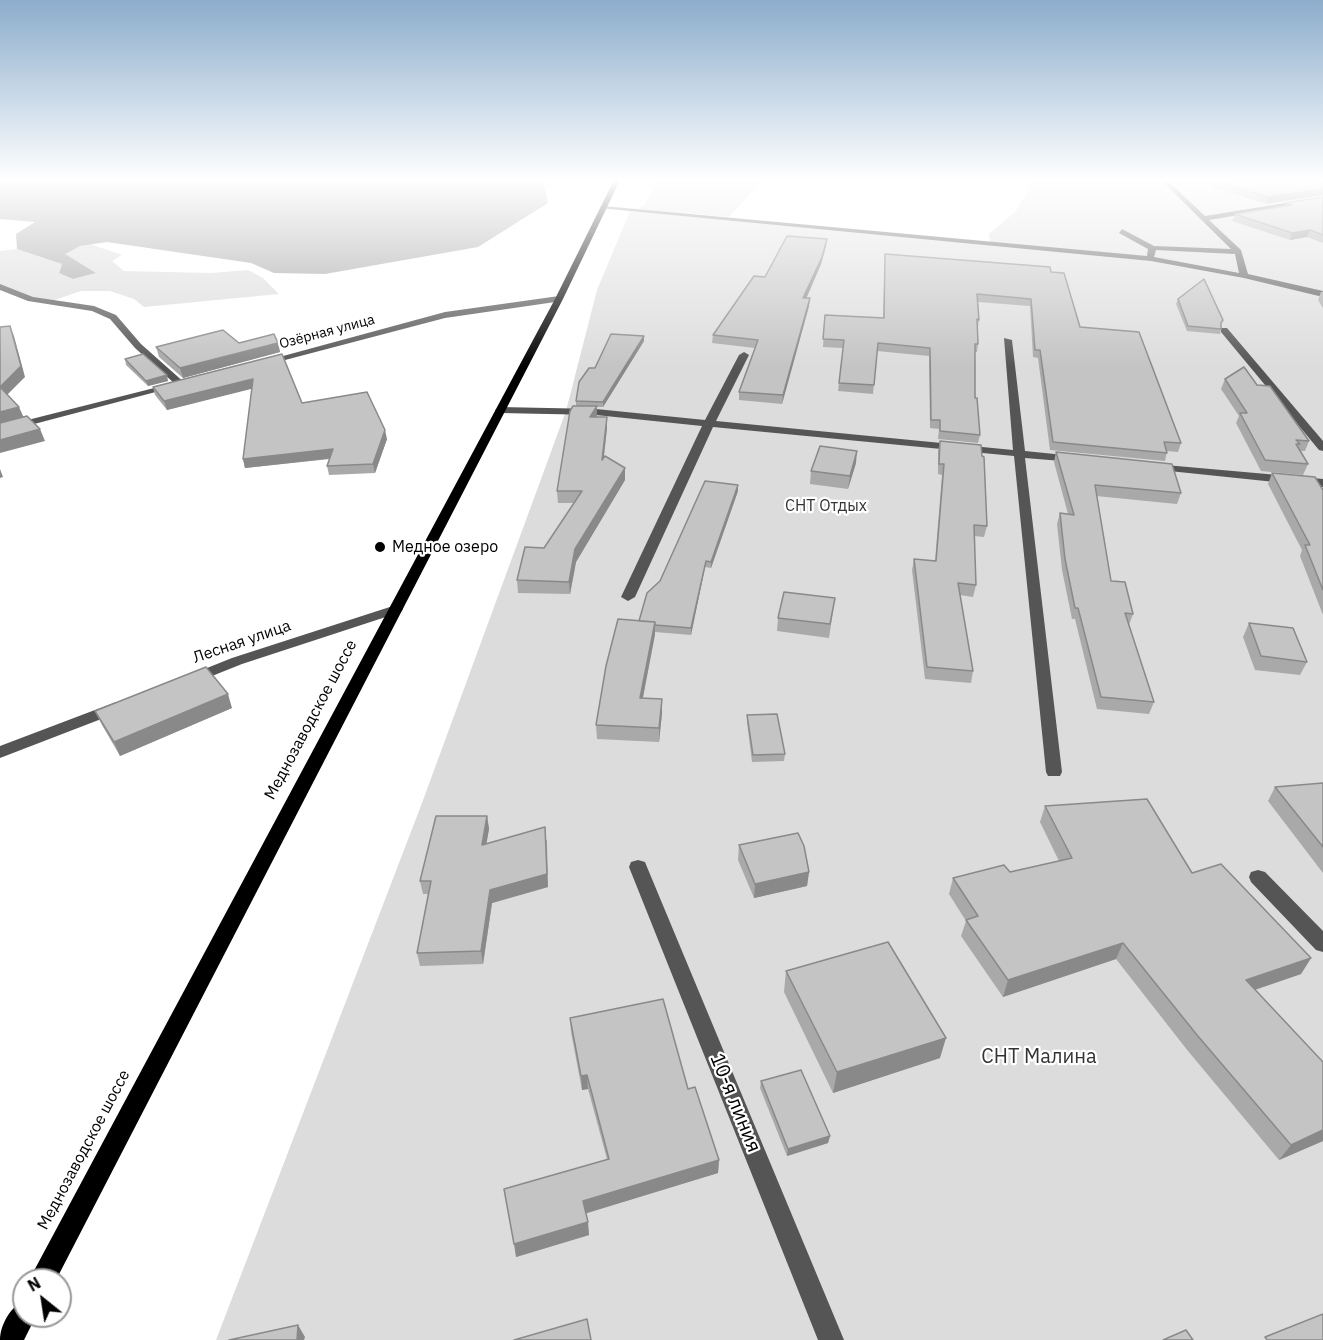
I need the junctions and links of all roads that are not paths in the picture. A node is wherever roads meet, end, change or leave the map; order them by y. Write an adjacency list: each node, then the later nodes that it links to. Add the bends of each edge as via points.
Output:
1 (586, 243): 11 (main road, Меднозаводское шоссе)
2 (972, 243): 7 (street)
3 (1142, 243): 5 (street)
4 (1229, 243): 6 (street)
5 (1152, 248): 6 (street); 7 (street)
6 (1238, 252): 8 (street)
7 (1151, 259): 8 (street)
8 (1244, 276): 10 (street)
9 (0, 287): 17 (street, via 31,299 113,316 138,346)
10 (1323, 294)
11 (559, 299): 15 (street, Озёрная улица, via 445,315); 18 (main road, Меднозаводское шоссе)
12 (1224, 330): 21 (street)
13 (1007, 340): 22 (street)
14 (744, 355): 19 (street)
15 (250, 366)
16 (193, 381): 17 (street)
17 (181, 384): 20 (street)
18 (500, 410): 19 (street, via 596,412); 27 (main road, Меднозаводское шоссе)
19 (708, 423): 22 (street); 26 (street)
20 (0, 430)
21 (1323, 448)
22 (1020, 454): 23 (street); 31 (street)
23 (1090, 461)
24 (1137, 465): 25 (street)
25 (1323, 483)
26 (628, 597)
27 (396, 609): 28 (street, Лесная улица); 35 (main road, Меднозаводское шоссе)
28 (172, 686)
29 (129, 702): 30 (street)
30 (0, 752)
31 (1054, 772)
32 (638, 867): 36 (street, 10-я линия)
33 (1258, 878): 34 (street)
34 (1323, 944)
35 (48, 1268)
36 (831, 1340)

